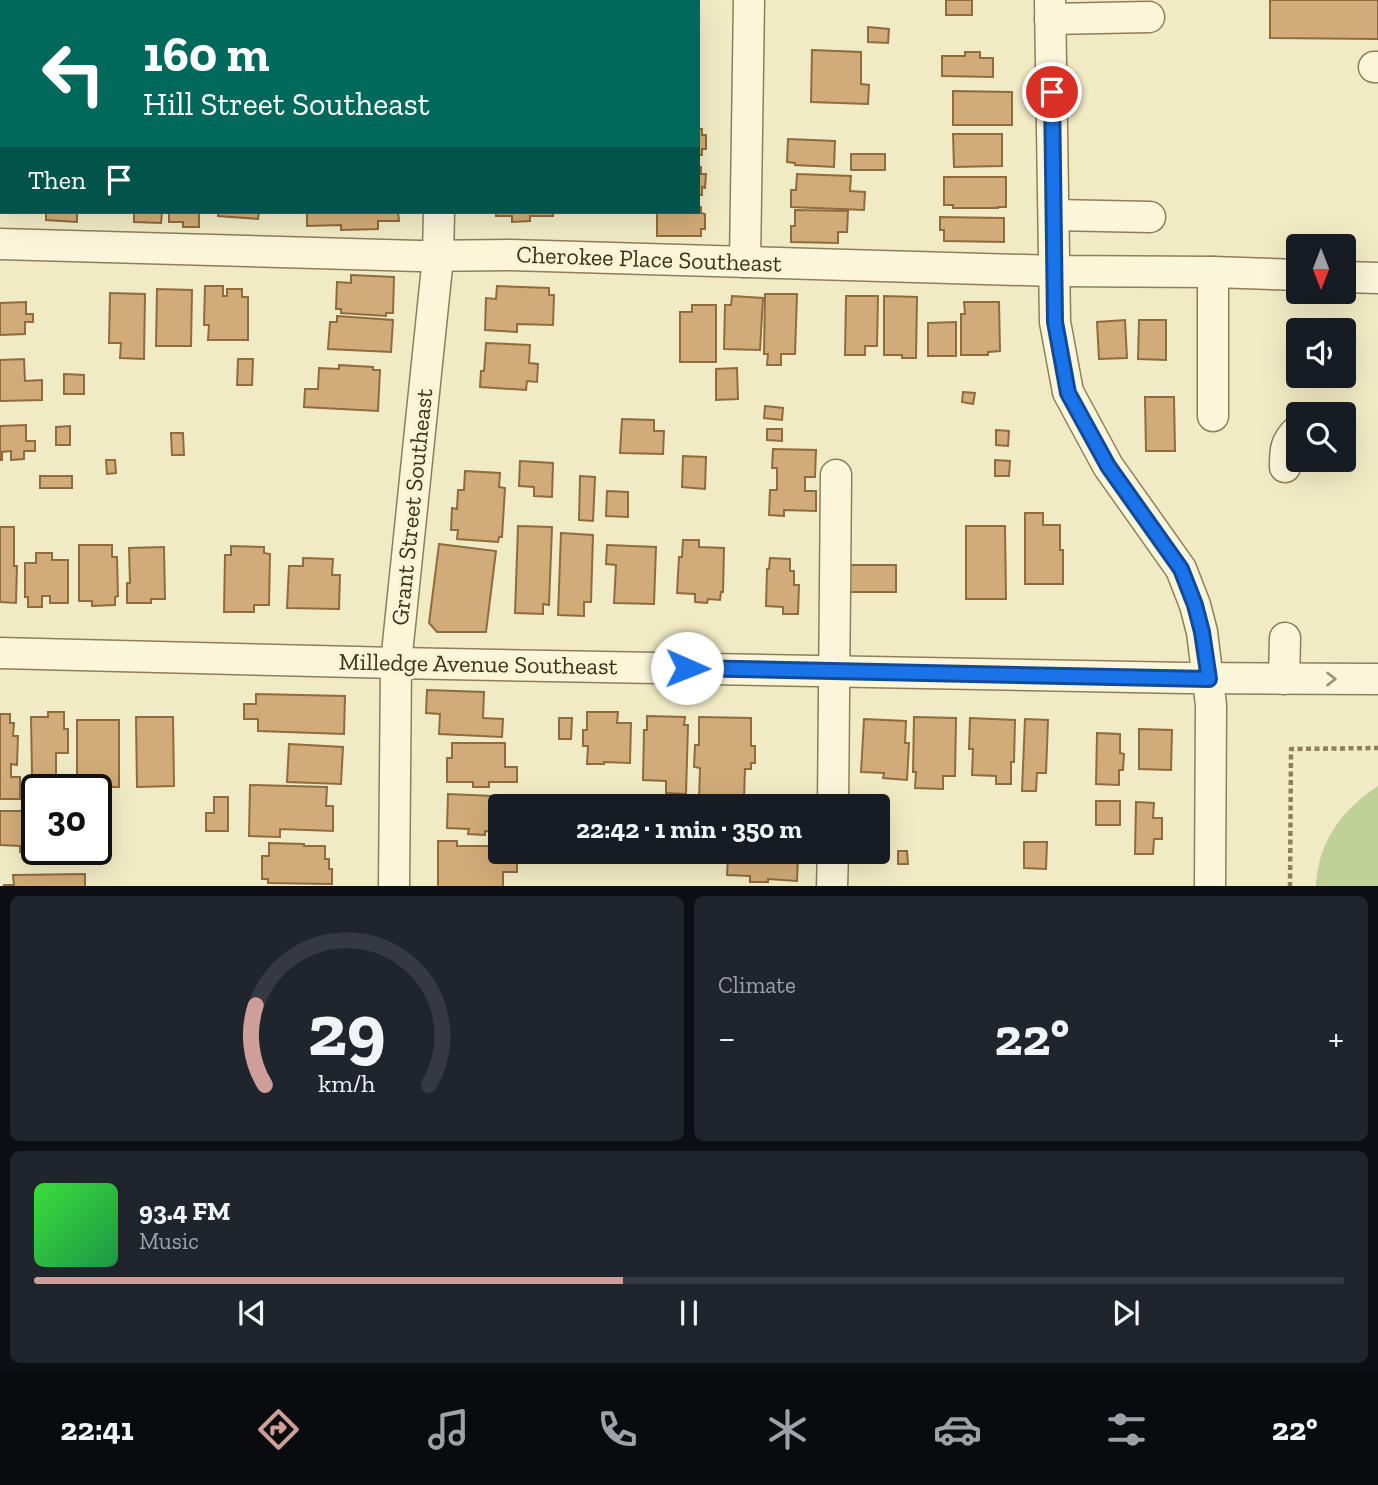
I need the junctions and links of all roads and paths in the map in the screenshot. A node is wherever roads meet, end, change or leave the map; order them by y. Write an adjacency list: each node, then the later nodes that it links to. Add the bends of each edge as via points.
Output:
1 (748, 0): 9 (street)
2 (1050, 9): 3 (street); 5 (street)
3 (1149, 18)
4 (439, 214): 8 (street, Grant Street Southeast)
5 (1054, 215): 6 (street); 10 (street)
6 (1150, 217)
7 (0, 244): 8 (street, Cherokee Place Southeast)
8 (438, 257): 9 (street, Cherokee Place Southeast); 21 (street, Grant Street Southeast)
9 (745, 261): 10 (street, Cherokee Place Southeast)
10 (1055, 271): 11 (street, Cherokee Place Southeast); 23 (street, via 1055,322 1068,393 1108,466 1181,569 1202,632)
11 (1213, 272): 12 (street, Cherokee Place Southeast); 15 (street)
12 (1286, 275)
13 (1356, 277): 14 (street)
14 (1378, 278)
15 (1213, 416)
16 (1286, 451): 17 (street)
17 (1285, 467)
18 (836, 475): 22 (street)
19 (1285, 638): 24 (street)
20 (0, 653): 21 (street, Milledge Avenue Southeast)
21 (396, 663): 22 (street, Milledge Avenue Southeast); 29 (street, Grant Street Southeast)
22 (835, 671): 23 (street, Milledge Avenue Southeast); 27 (street)
23 (1209, 679): 24 (street, Milledge Avenue Southeast); 31 (street)
24 (1284, 679): 25 (street, Milledge Avenue Southeast, one-way to 25)
25 (1378, 679)
26 (1378, 748): 32 (path, via 1291,749)
27 (833, 794)
28 (833, 864): 30 (street)
29 (394, 886)
30 (832, 886)
31 (1210, 886)
32 (1290, 886)

